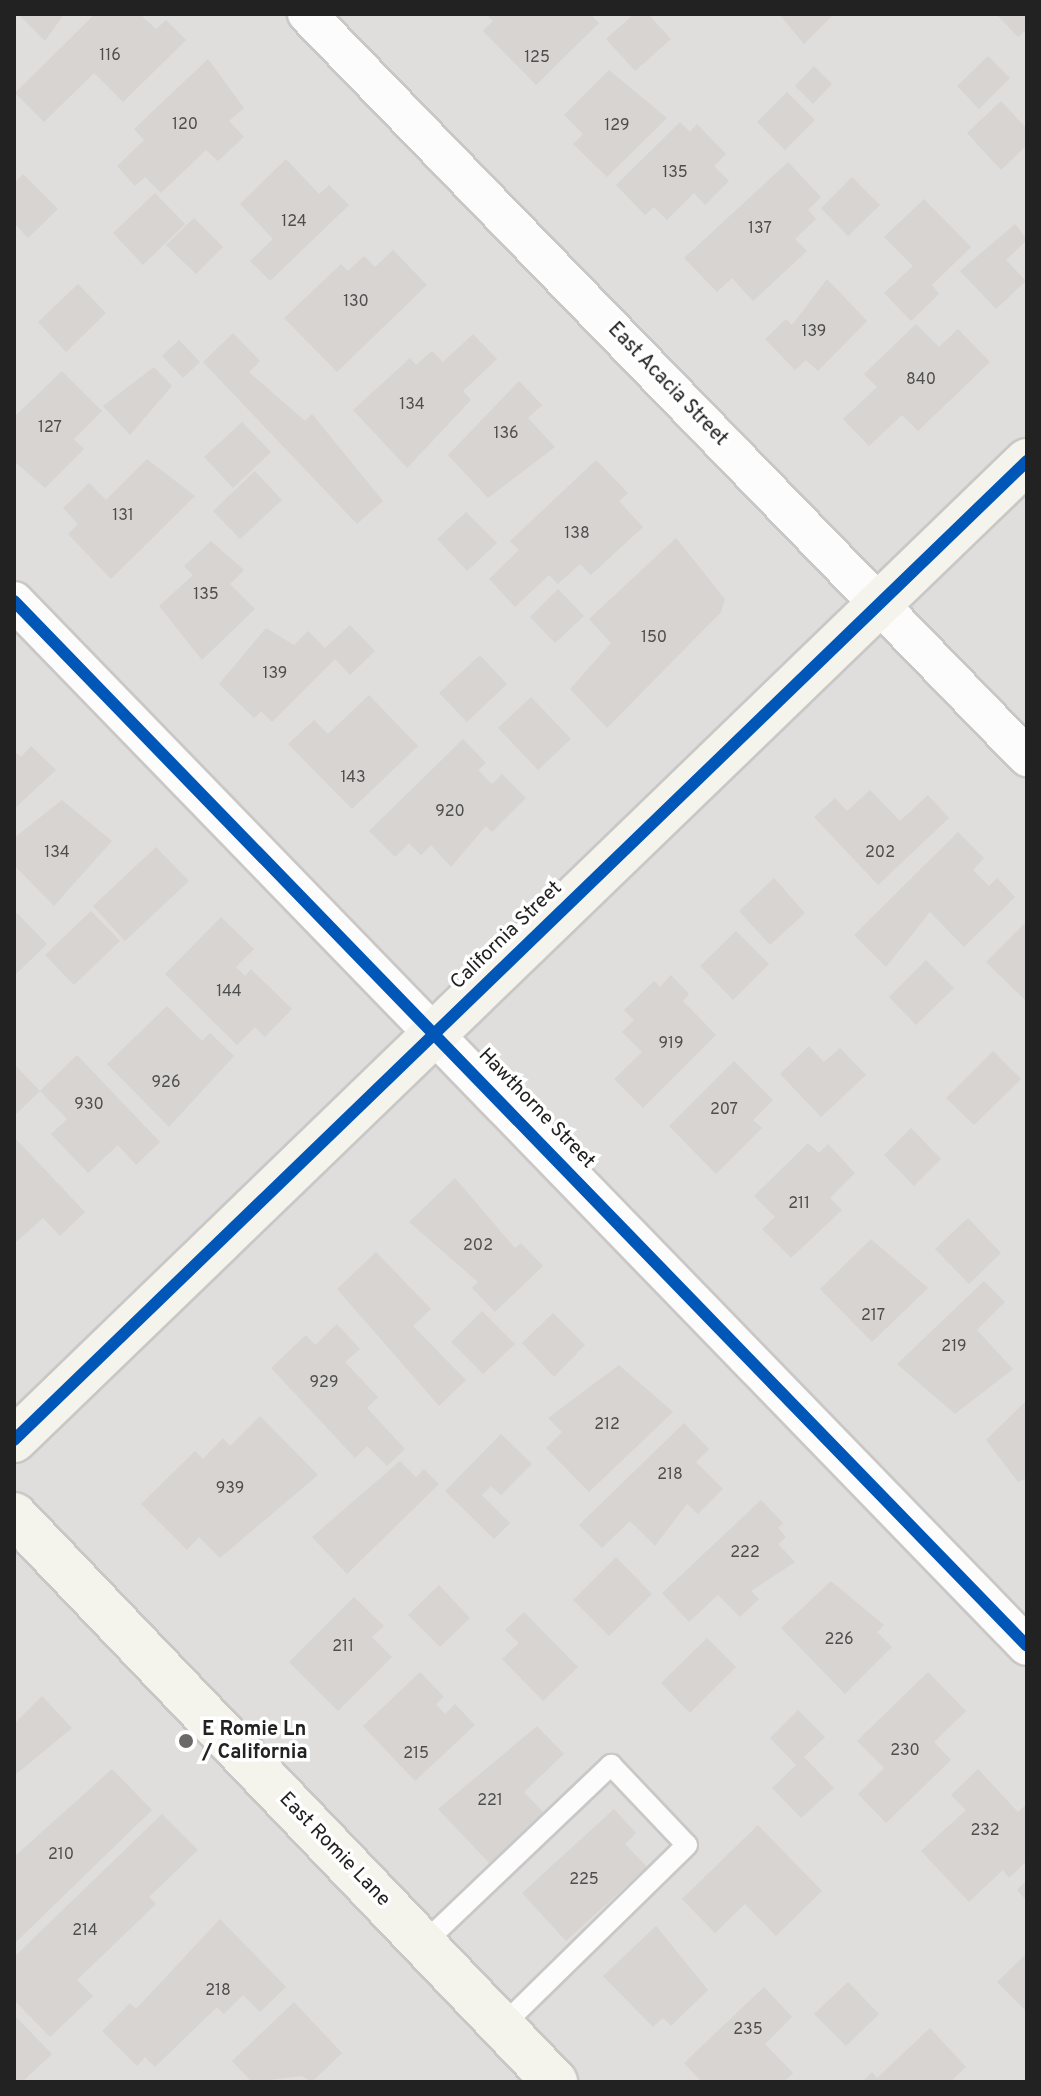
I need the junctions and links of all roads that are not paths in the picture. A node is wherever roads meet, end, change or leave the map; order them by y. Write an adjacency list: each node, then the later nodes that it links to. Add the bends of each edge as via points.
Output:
1 (307, 14): 4 (street, East Acacia Street)
2 (1027, 461): 4 (street, California Street)
3 (14, 601): 6 (street, Hawthorne Street)
4 (878, 604): 5 (street, East Acacia Street); 6 (street, California Street)
5 (1027, 757)
6 (435, 1034): 7 (street, California Street); 9 (street, Hawthorne Street)
7 (14, 1440)
8 (14, 1515): 10 (street, East Romie Lane)
9 (1027, 1646)
10 (423, 1944): 11 (street, East Romie Lane); 11 (lane, via 611,1765 687,1845)
11 (502, 2026): 12 (street, East Romie Lane)
12 (555, 2082)

